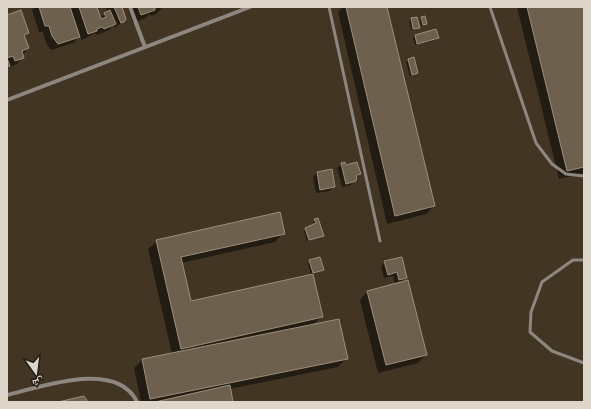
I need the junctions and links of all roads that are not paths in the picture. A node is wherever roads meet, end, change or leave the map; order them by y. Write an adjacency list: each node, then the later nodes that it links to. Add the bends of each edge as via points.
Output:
1 (130, 7): 5 (street)
2 (250, 7): 5 (street)
3 (328, 7): 8 (lane)
4 (490, 7): 7 (lane, via 536,143 552,164 566,174)
5 (145, 47): 6 (street)
6 (7, 100)
7 (584, 176)
8 (380, 241)
9 (584, 260): 10 (lane, via 573,260 542,282 531,312 530,332 552,351)
10 (584, 362)
11 (7, 395): 12 (street, via 87,378 105,379 118,384 128,390)
12 (137, 402)

